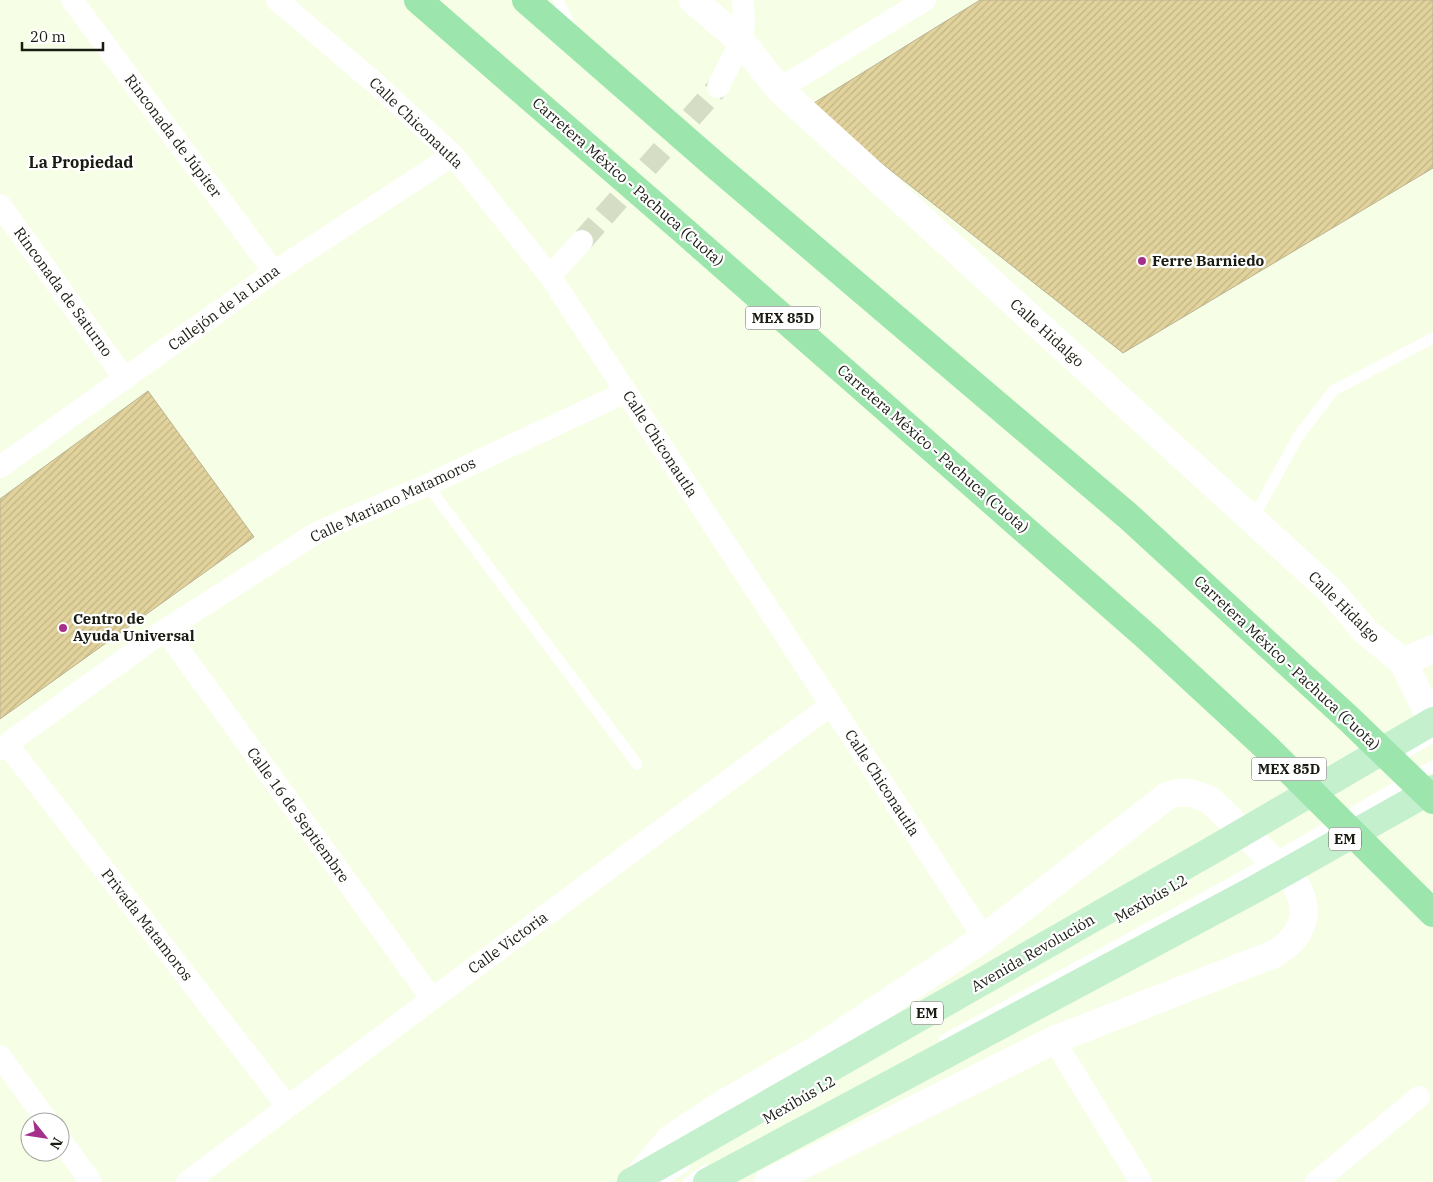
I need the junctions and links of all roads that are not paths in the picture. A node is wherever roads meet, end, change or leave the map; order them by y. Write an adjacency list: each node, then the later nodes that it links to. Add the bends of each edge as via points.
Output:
1 (72, 0): 16 (street, Rinconada de Júpiter)
2 (277, 0): 13 (street, Calle Chiconautla)
3 (418, 0): 41 (highway, Carretera México - Pachuca (Cuota) / MEX 85D, via 1147,637 1266,747)
4 (526, 0): 10 (highway, Carretera México - Pachuca (Cuota))
5 (558, 0): 10 (lane)
6 (694, 0): 9 (main road, Calle Hidalgo)
7 (743, 0): 9 (street)
8 (925, 0): 12 (street)
9 (741, 41): 11 (street); 12 (main road, Calle Hidalgo)
10 (579, 46): 36 (highway, Carretera México - Pachuca (Cuota), via 1128,516)
11 (718, 87)
12 (779, 89): 23 (main road, Calle Hidalgo)
13 (453, 154): 16 (street, Callejón de la Luna); 17 (street, Calle Chiconautla)
14 (0, 205): 19 (street, Rinconada de Saturno)
15 (582, 241): 17 (street)
16 (274, 272): 19 (street, Callejón de la Luna)
17 (550, 276): 20 (street, Calle Chiconautla)
18 (1433, 338): 23 (lane, via 1334,390 1299,435)
19 (125, 379): 21 (street, Callejón de la Luna)
20 (626, 392): 22 (street, Calle Mariano Matamoros); 27 (street, Calle Chiconautla)
21 (0, 467)
22 (427, 484): 24 (street, Calle Mariano Matamoros, via 318,532); 31 (lane)
23 (1252, 520): 26 (main road, Calle Hidalgo, via 1333,593 1365,631)
24 (165, 630): 30 (street, Calle Mariano Matamoros); 43 (street, Calle 16 de Septiembre)
25 (1433, 649): 26 (main road)
26 (1403, 662): 28 (main road)
27 (831, 705): 42 (street, Calle Chiconautla); 43 (street, Calle Victoria)
28 (1433, 720): 39 (main road, Avenida Revolución / EM)
29 (1433, 737): 32 (lane)
30 (3, 746): 48 (street, Privada Matamoros)
31 (637, 764)
32 (1382, 766)
33 (1433, 766): 40 (lane, Mexibús L2)
34 (1433, 789): 40 (main road, EM)
35 (1332, 795): 37 (lane)
36 (1433, 800)
37 (1307, 810)
38 (1265, 834): 39 (lane)
39 (1231, 846): 53 (main road, Avenida Revolución / EM)
40 (1252, 881): 45 (lane, Mexibús L2); 52 (main road, EM)
41 (1433, 913)
42 (984, 938): 44 (main road, via 1159,802 1176,793 1198,794 1210,801 1291,878 1303,902 1304,914 1296,936 1287,946 1274,954); 53 (main road, via 820,1047 670,1139)
43 (432, 999): 48 (street, Calle Victoria)
44 (1054, 1040): 57 (main road); 58 (street)
45 (936, 1044)
46 (0, 1056): 49 (street)
47 (1418, 1097): 59 (street)
48 (287, 1106): 55 (street, Calle Victoria)
49 (41, 1112)
50 (70, 1153): 54 (street)
51 (738, 1153): 56 (lane)
52 (702, 1170): 53 (lane)
53 (643, 1181)
54 (91, 1182)
55 (187, 1182)
56 (688, 1182)
57 (768, 1182)
58 (1142, 1182)
59 (1316, 1182)

